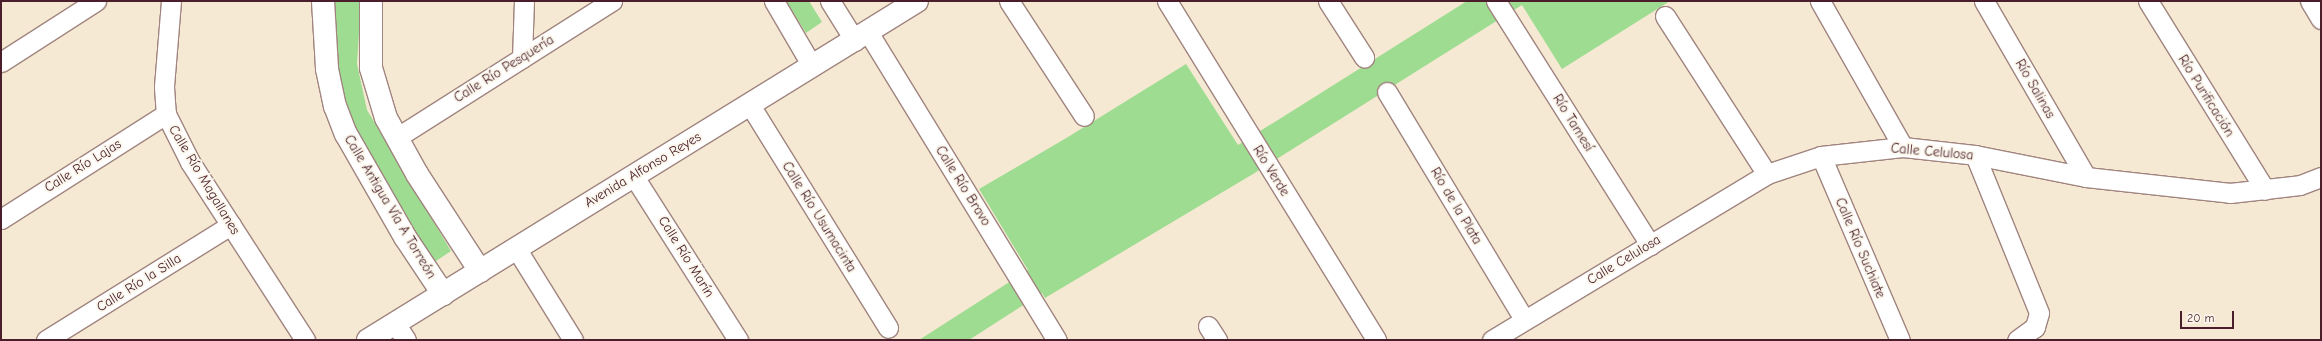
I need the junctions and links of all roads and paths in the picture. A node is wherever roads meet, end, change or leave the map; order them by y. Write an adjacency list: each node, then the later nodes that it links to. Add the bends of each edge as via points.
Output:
1 (96, 1): 23 (street)
2 (171, 1): 27 (street, Calle Río Magallanes, via 164,87)
3 (323, 1): 43 (street, Calle Antigua Vía A Torreón, via 327,69 335,106 346,134 405,237)
4 (371, 1): 29 (street, via 371,68 378,97)
5 (524, 1): 22 (street)
6 (612, 1): 22 (street, Calle Río Pesquería)
7 (774, 1): 24 (street)
8 (830, 1): 20 (street, Calle Río Bravo)
9 (917, 1): 20 (street, Avenida Alfonso Reyes)
10 (1009, 1): 28 (street)
11 (1167, 1): 53 (street, Río Verde)
12 (1328, 1): 21 (street)
13 (1496, 1): 40 (street, Río Tamesí)
14 (1820, 1): 30 (street)
15 (1984, 1): 35 (street, Río Salinas)
16 (2148, 1): 37 (street, Río Purificación)
17 (2310, 1): 19 (street)
18 (1665, 16): 33 (street)
19 (2321, 19)
20 (861, 37): 24 (street, Avenida Alfonso Reyes); 52 (street, Calle Río Bravo)
21 (1364, 56)
22 (522, 58): 29 (street, Calle Río Pesquería)
23 (1, 62)
24 (812, 66): 26 (street, Avenida Alfonso Reyes)
25 (1387, 92): 44 (street, Río de la Plata)
26 (750, 106): 34 (street, Avenida Alfonso Reyes); 45 (street, Calle Río Usumacinta)
27 (166, 114): 38 (street, Calle Río Lajas); 39 (street, Calle Río Magallanes, via 175,136)
28 (1084, 116)
29 (396, 138): 42 (street)
30 (1903, 147): 31 (street, Calle Celulosa); 32 (street, Calle Celulosa)
31 (1975, 155): 35 (street, Calle Celulosa); 56 (street, via 2035,301 2038,320 2035,327)
32 (1821, 156): 33 (street, Calle Celulosa); 55 (street, Calle Río Suchiate)
33 (1766, 174): 40 (street, Calle Celulosa)
34 (633, 175): 41 (street, Avenida Alfonso Reyes); 51 (street, Calle Río Marín)
35 (2086, 177): 37 (street, Calle Celulosa, via 2230,193)
36 (2321, 177): 37 (street, Calle Celulosa, via 2300,184)
37 (2265, 190)
38 (1, 218)
39 (231, 226): 47 (street, Calle Río la Silla); 48 (street, Calle Río Magallanes)
40 (1650, 245): 44 (street, Calle Celulosa)
41 (516, 248): 42 (street, Avenida Alfonso Reyes); 50 (street)
42 (480, 272): 43 (street, Avenida Alfonso Reyes)
43 (443, 294): 46 (street, Avenida Alfonso Reyes)
44 (1524, 319): 54 (street, Calle Celulosa)
45 (888, 328)
46 (400, 332): 49 (street, Avenida Alfonso Reyes)
47 (46, 340)
48 (305, 340)
49 (368, 340)
50 (573, 340)
51 (738, 340)
52 (1057, 340)
53 (1376, 340)
54 (1492, 340)
55 (1900, 340)
56 (2017, 340)

